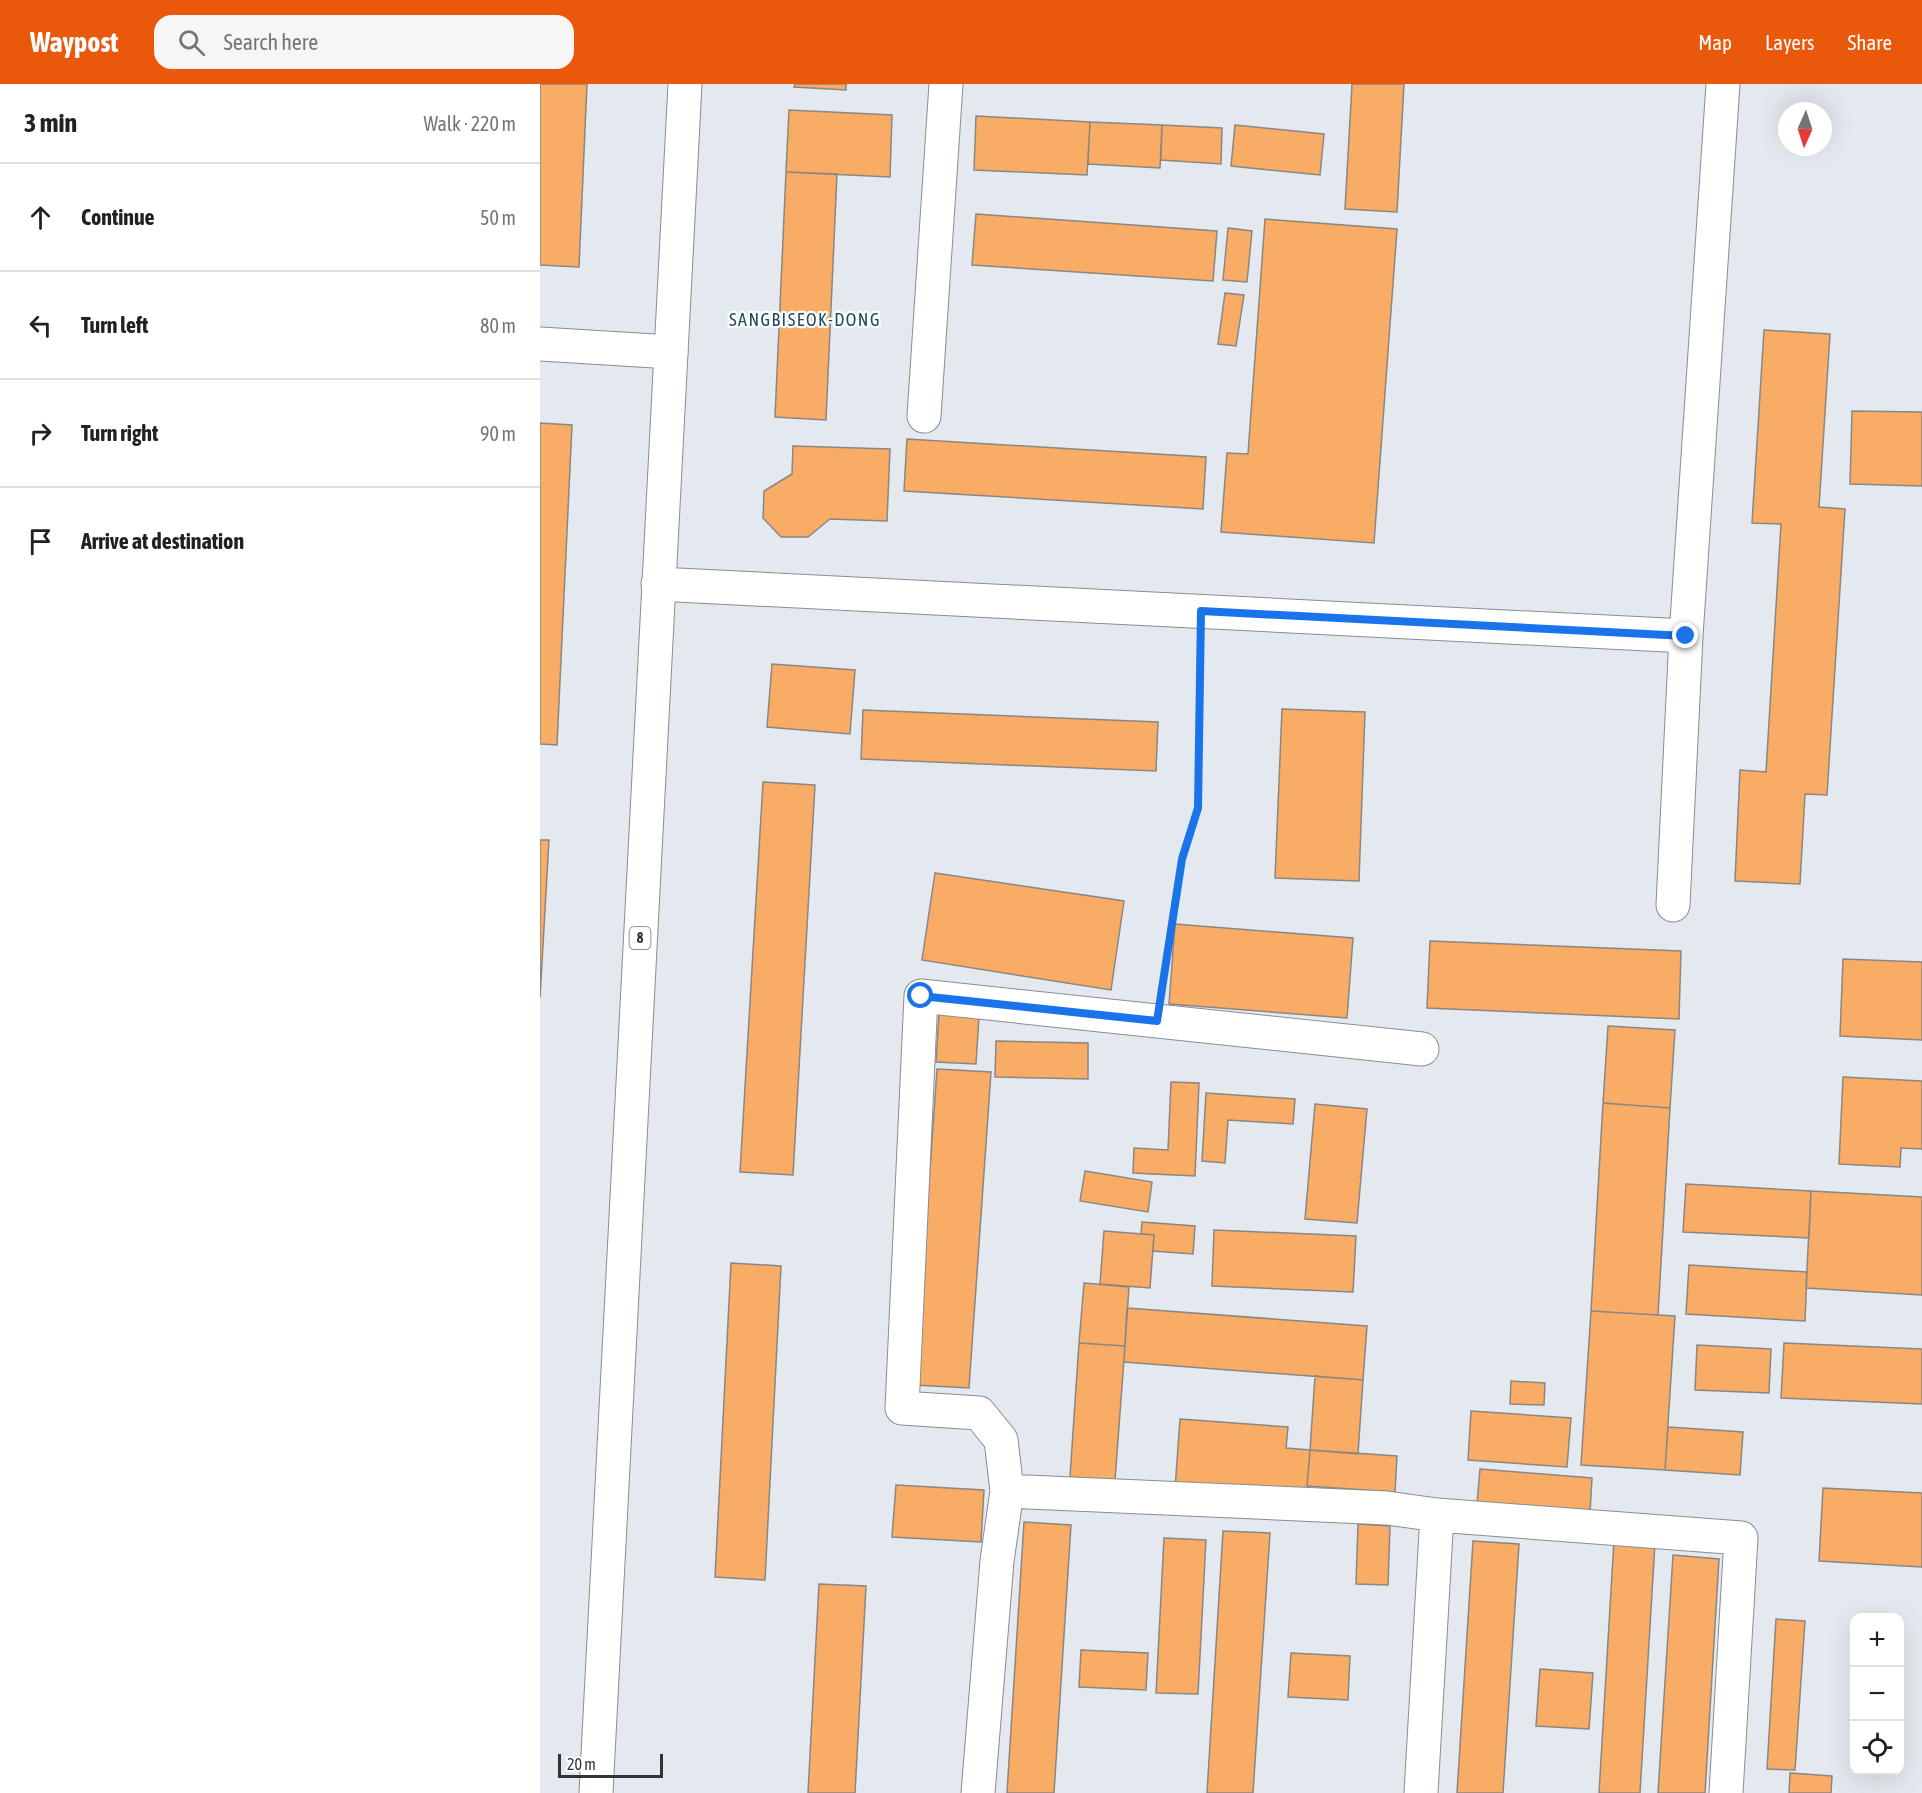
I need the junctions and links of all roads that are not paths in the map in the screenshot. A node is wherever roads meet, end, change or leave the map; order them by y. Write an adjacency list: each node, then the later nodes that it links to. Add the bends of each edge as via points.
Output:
1 (685, 84): 5 (street, 8)
2 (946, 84): 6 (street)
3 (1723, 84): 8 (street)
4 (540, 344): 5 (street)
5 (671, 352): 7 (street, 8)
6 (924, 416)
7 (658, 584): 8 (street); 13 (street, 8)
8 (1686, 636): 9 (street)
9 (1673, 905)
10 (1422, 1049): 11 (street, via 921,996 902,1408 979,1413 1001,1440)
11 (1007, 1491): 12 (street, via 1387,1508); 14 (street, via 997,1561)
12 (1437, 1515): 15 (street); 16 (street, via 1741,1538)
13 (596, 1793)
14 (978, 1793)
15 (1421, 1793)
16 (1726, 1793)

